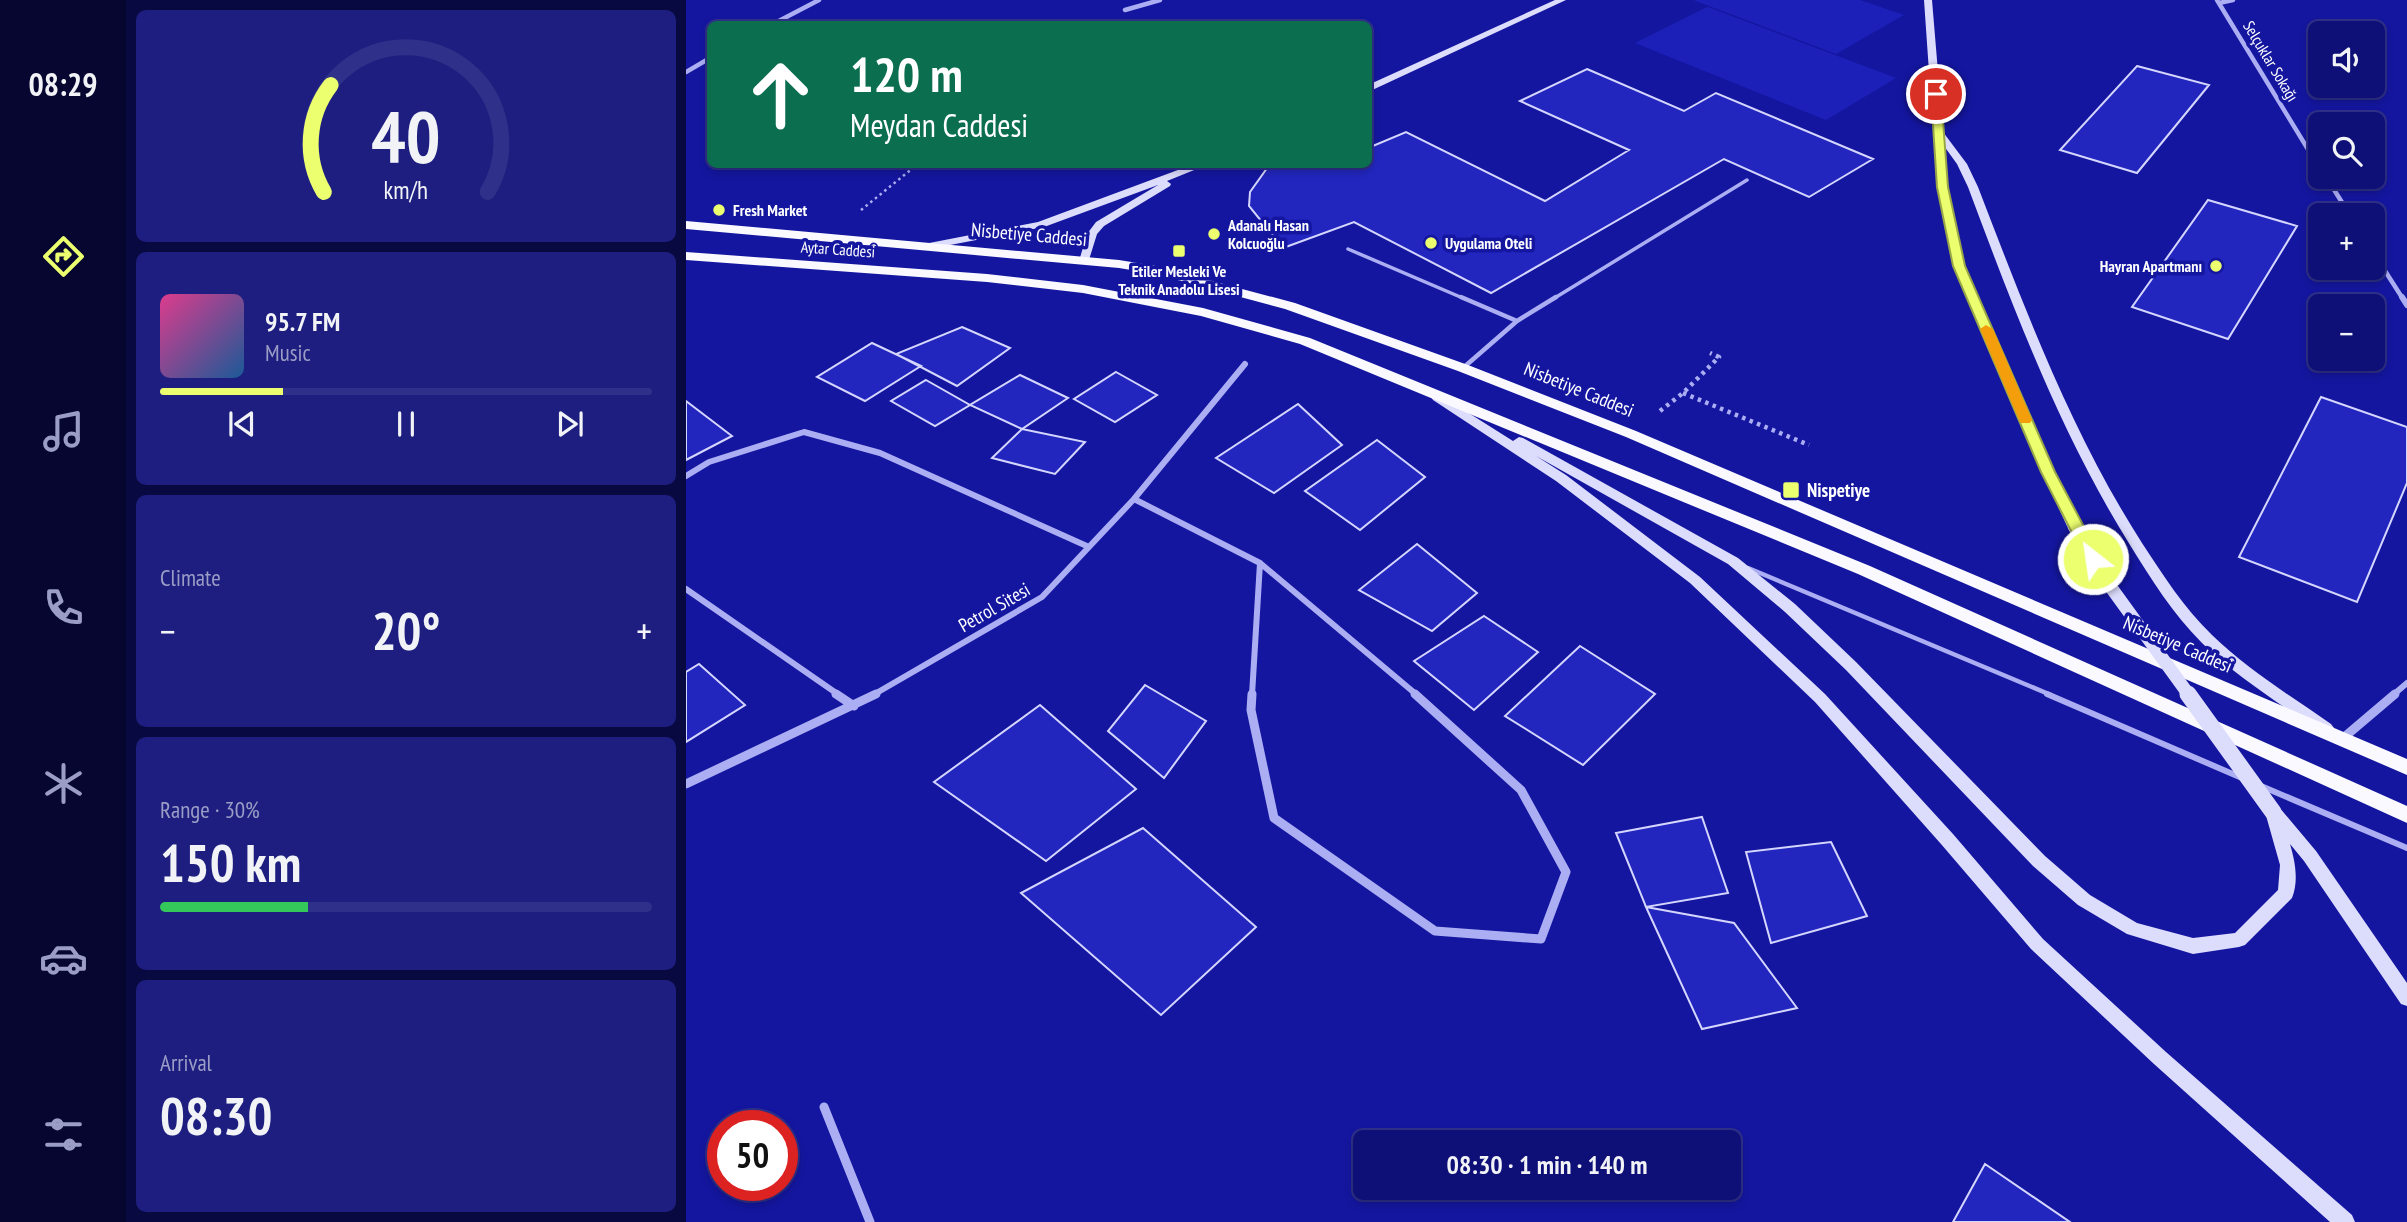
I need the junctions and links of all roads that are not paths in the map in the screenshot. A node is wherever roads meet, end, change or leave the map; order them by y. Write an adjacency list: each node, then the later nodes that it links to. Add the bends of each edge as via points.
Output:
1 (818, 0): 8 (street)
2 (1134, 0): 3 (street, via 1125,10)
3 (1160, 0)
4 (1562, 0): 11 (main road)
5 (1928, 0): 12 (main road)
6 (2233, 0): 7 (street)
7 (2218, 1): 13 (street, Selçuklar Sokağı)
8 (779, 21)
9 (707, 60): 10 (street)
10 (686, 72)
11 (1372, 87)
12 (1938, 132): 37 (main road, via 1973,187 2035,345 2125,530 2192,624 2245,672); 40 (main road, bridge, via 1942,187 1959,266 2074,526 2102,575)
13 (2308, 149)
14 (1193, 168): 18 (main road, via 1040,225)
15 (1197, 168): 21 (main road, via 1109,216 1092,233)
16 (1747, 180): 25 (lane)
17 (686, 225): 18 (main road, Nisbetiye Caddesi)
18 (916, 248): 21 (main road, Nisbetiye Caddesi)
19 (1348, 249): 25 (lane)
20 (686, 256): 23 (main road, Aytar Caddesi)
21 (1084, 261): 23 (main road); 27 (main road, Nisbetiye Caddesi, via 1156,270 1290,306)
22 (2385, 271): 24 (street)
23 (1083, 289): 28 (main road, via 1203,312 1305,341)
24 (2407, 305)
25 (1517, 321): 27 (lane)
26 (1245, 364): 30 (street, Petrol Sitesi)
27 (1463, 368): 37 (main road, Nisbetiye Caddesi, via 1631,434)
28 (1436, 396): 32 (main road); 41 (main road, via 1864,570); 46 (main road, via 1560,478 1695,580 1820,698 2037,944)
29 (686, 476): 31 (street, via 709,462 804,432 880,453)
30 (1134, 499): 31 (street, Petrol Sitesi); 33 (street)
31 (1089, 547): 36 (street, Petrol Sitesi, via 1042,597)
32 (1733, 561): 40 (main road, via 1851,666 2039,860 2084,900 2133,929 2193,946 2239,940 2286,892 2288,865); 42 (lane)
33 (1260, 563): 33 (street, via 1521,790 1566,872 1541,939 1435,931 1273,818 1251,710)
34 (686, 589): 36 (street)
35 (2407, 683): 37 (street)
36 (854, 706): 39 (street, Petrol Sitesi)
37 (2342, 739): 38 (main road, Nisbetiye Caddesi)
38 (2407, 767)
39 (686, 784)
40 (2273, 812): 43 (main road, via 2310,856)
41 (2407, 815)
42 (2407, 848)
43 (2407, 998)
44 (824, 1107): 45 (street)
45 (870, 1222)
46 (2345, 1222)

